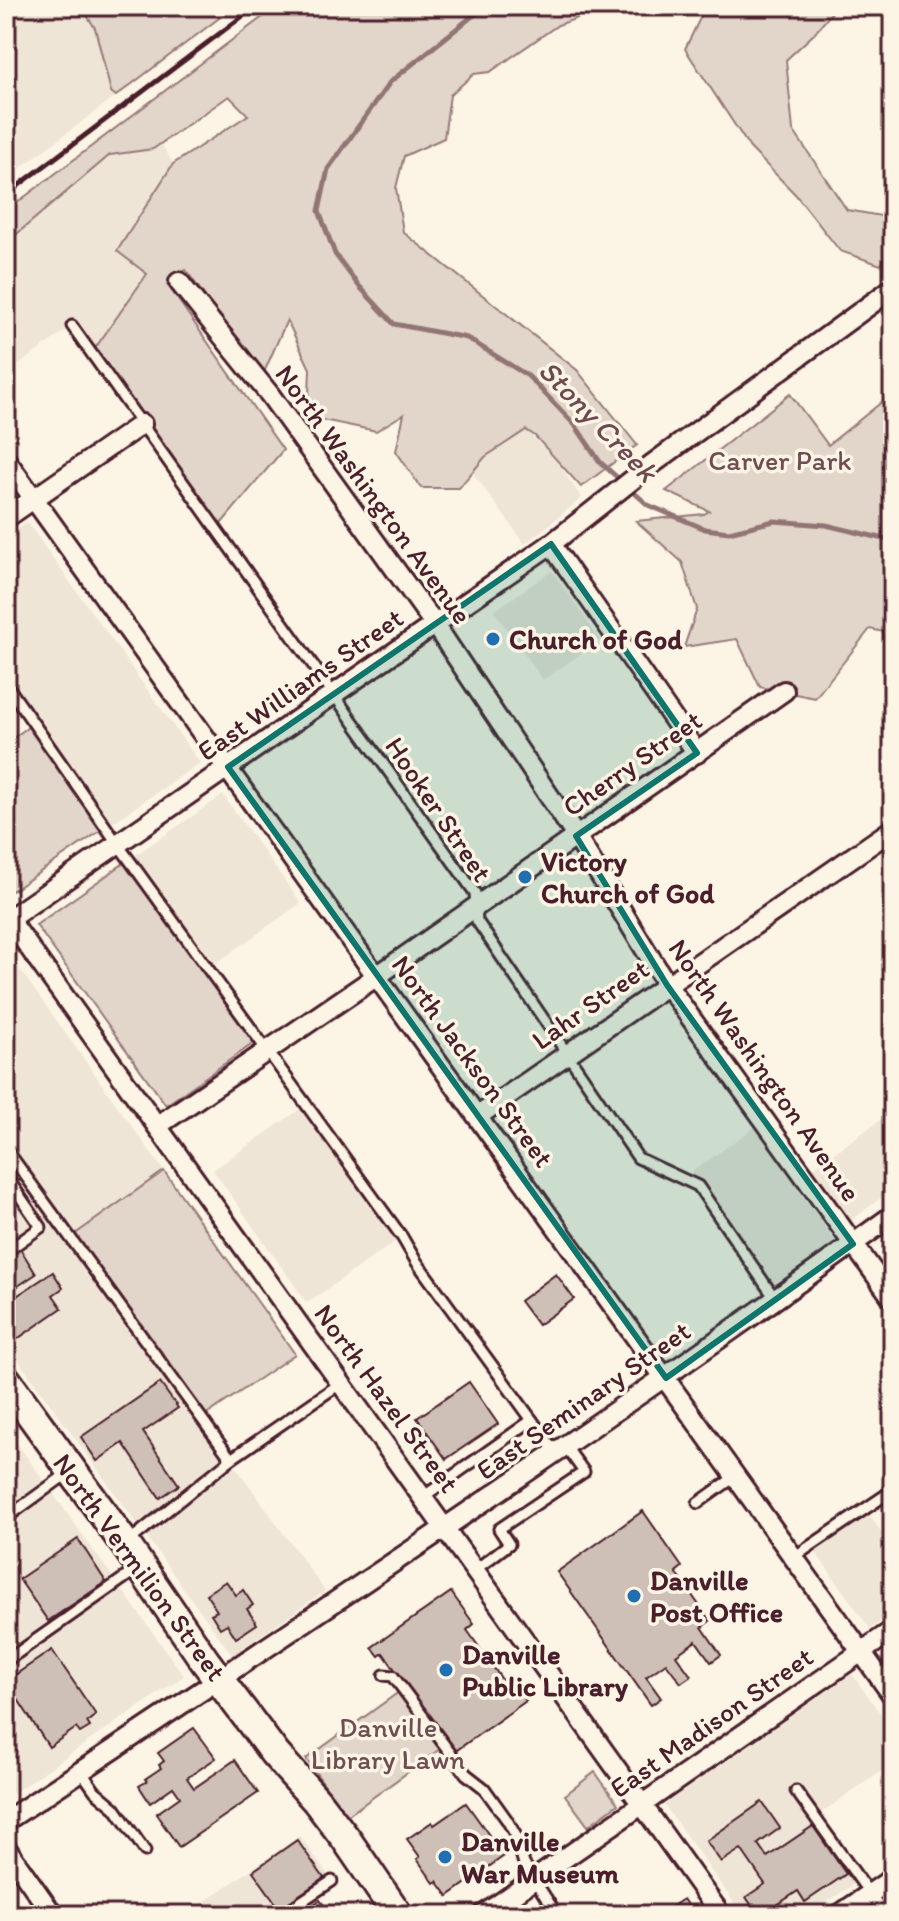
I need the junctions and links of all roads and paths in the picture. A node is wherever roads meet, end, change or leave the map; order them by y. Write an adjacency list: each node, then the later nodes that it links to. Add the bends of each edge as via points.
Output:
1 (179, 282): 9 (street, North Washington Avenue, via 270,395)
2 (893, 288): 8 (street, East Williams Street)
3 (72, 326): 4 (lane, Hooker Street)
4 (142, 424): 6 (street); 12 (lane, Hooker Street)
5 (6, 460): 6 (street, North Jackson Street)
6 (34, 499): 7 (street); 14 (street, North Jackson Street)
7 (6, 518)
8 (551, 544): 9 (street, East Williams Street); 13 (street)
9 (435, 625): 12 (street, East Williams Street); 16 (street, North Washington Avenue)
10 (6, 684): 17 (lane)
11 (784, 691): 13 (street, Cherry Street)
12 (333, 695): 14 (street, East Williams Street); 18 (lane, Hooker Street, via 475,893)
13 (697, 753): 16 (street, Cherry Street)
14 (228, 767): 17 (street, East Williams Street); 20 (street, North Jackson Street)
15 (893, 829): 21 (street, Lahr Street)
16 (576, 836): 18 (street, Cherry Street); 21 (street, North Washington Avenue)
17 (117, 843): 19 (street, East Williams Street); 22 (lane)
18 (476, 907): 20 (street, Cherry Street); 23 (lane, Hooker Street, via 477,921)
19 (7, 918): 25 (street, North Hazel Street)
20 (377, 976): 22 (street, Cherry Street); 24 (street, North Jackson Street)
21 (667, 985): 23 (street, Lahr Street); 29 (street, North Washington Avenue)
22 (267, 1052): 25 (street, Cherry Street); 36 (lane)
23 (566, 1055): 24 (street, Lahr Street); 32 (lane, Hooker Street, via 638,1158 698,1186)
24 (478, 1116): 33 (street, North Jackson Street)
25 (157, 1126): 35 (street, North Hazel Street)
26 (6, 1149): 38 (lane)
27 (6, 1176): 30 (lane, via 41,1227)
28 (893, 1215): 29 (street, East Seminary Street)
29 (853, 1244): 31 (street, North Washington Avenue); 32 (street, East Seminary Street)
30 (6, 1252)
31 (893, 1299)
32 (776, 1300): 33 (street, East Seminary Street)
33 (666, 1378): 37 (street, East Seminary Street); 40 (street, North Jackson Street)
34 (6, 1380): 39 (main road, North Vermilion Street)
35 (341, 1383): 38 (lane); 42 (street, North Hazel Street)
36 (532, 1420): 37 (lane); 42 (lane)
37 (561, 1450): 45 (street, East Seminary Street); 48 (lane, via 584,1472 499,1529 509,1544)
38 (231, 1459): 46 (lane)
39 (71, 1470): 44 (lane); 46 (main road, North Vermilion Street)
40 (736, 1476): 43 (lane); 47 (street, North Jackson Street)
41 (893, 1490): 47 (lane)
42 (423, 1497): 45 (street, North Hazel Street)
43 (698, 1503)
44 (6, 1518)
45 (445, 1528): 48 (street, North Hazel Street); 53 (street, East Seminary Street)
46 (132, 1556): 51 (lane); 53 (main road, North Vermilion Street)
47 (794, 1557): 50 (street, North Jackson Street)
48 (475, 1570): 58 (street, North Hazel Street)
49 (893, 1630): 50 (street, East Madison Street)
50 (861, 1651): 54 (street, North Jackson Street); 58 (street, East Madison Street)
51 (6, 1661)
52 (384, 1675): 63 (lane, via 393,1676 466,1774 484,1788 516,1836)
53 (220, 1679): 55 (main road, North Vermilion Street); 56 (street, East Seminary Street)
54 (893, 1696)
55 (275, 1754): 68 (main road, North Vermilion Street, via 303,1809); 69 (main road, North Vermilion Street, via 316,1800)
56 (81, 1771): 59 (street, East Seminary Street); 61 (lane)
57 (796, 1791): 65 (lane)
58 (642, 1803): 63 (street, East Madison Street); 72 (street, North Hazel Street)
59 (6, 1821)
60 (6, 1848): 66 (street)
61 (145, 1851)
62 (893, 1878): 65 (street)
63 (534, 1879): 70 (street, East Madison Street); 71 (lane)
64 (332, 1881): 67 (lane)
65 (870, 1894): 73 (street); 74 (lane)
66 (53, 1915)
67 (281, 1915)
68 (376, 1915)
69 (398, 1915)
70 (483, 1915)
71 (557, 1915)
72 (721, 1915)
73 (839, 1915)
74 (885, 1915)

